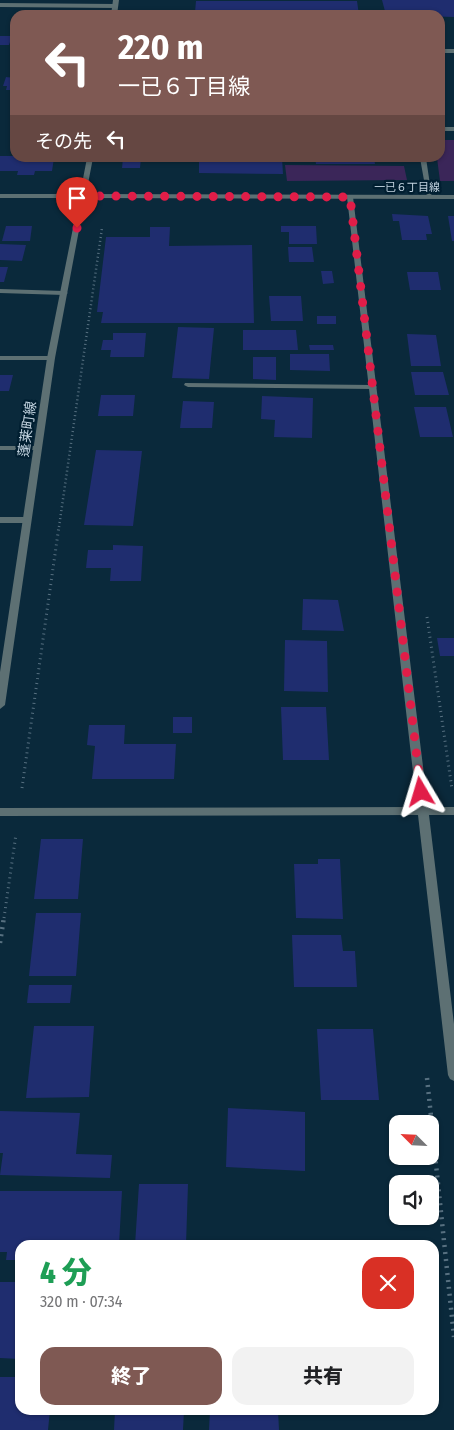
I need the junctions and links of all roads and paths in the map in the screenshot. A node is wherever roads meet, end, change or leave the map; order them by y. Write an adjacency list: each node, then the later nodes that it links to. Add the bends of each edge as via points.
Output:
1 (116, 3): 2 (street)
2 (0, 4)
3 (89, 162): 6 (street, 蓬莱町線)
4 (424, 162): 8 (street)
5 (0, 196): 6 (street, 一已６丁目線)
6 (84, 196): 7 (street, 一已６丁目線); 12 (street, 蓬莱町線)
7 (350, 197): 8 (street, 一已６丁目線); 16 (street)
8 (430, 197): 9 (street, 一已６丁目線)
9 (454, 197)
10 (102, 222): 26 (path)
11 (0, 291): 12 (street)
12 (64, 293): 14 (street, 蓬莱町線)
13 (0, 358): 14 (street)
14 (51, 358): 18 (street, 蓬莱町線)
15 (188, 385): 16 (street)
16 (373, 387): 23 (street)
17 (0, 448): 18 (street)
18 (38, 448): 20 (street, 蓬莱町線)
19 (0, 520): 20 (street)
20 (28, 520): 21 (street, 蓬莱町線)
21 (4, 648): 22 (street, 蓬莱町線)
22 (0, 706)
23 (423, 811): 24 (street); 26 (street); 28 (street)
24 (454, 811)
25 (0, 812): 26 (street)
26 (19, 812): 27 (path)
27 (0, 943)
28 (454, 1075)

